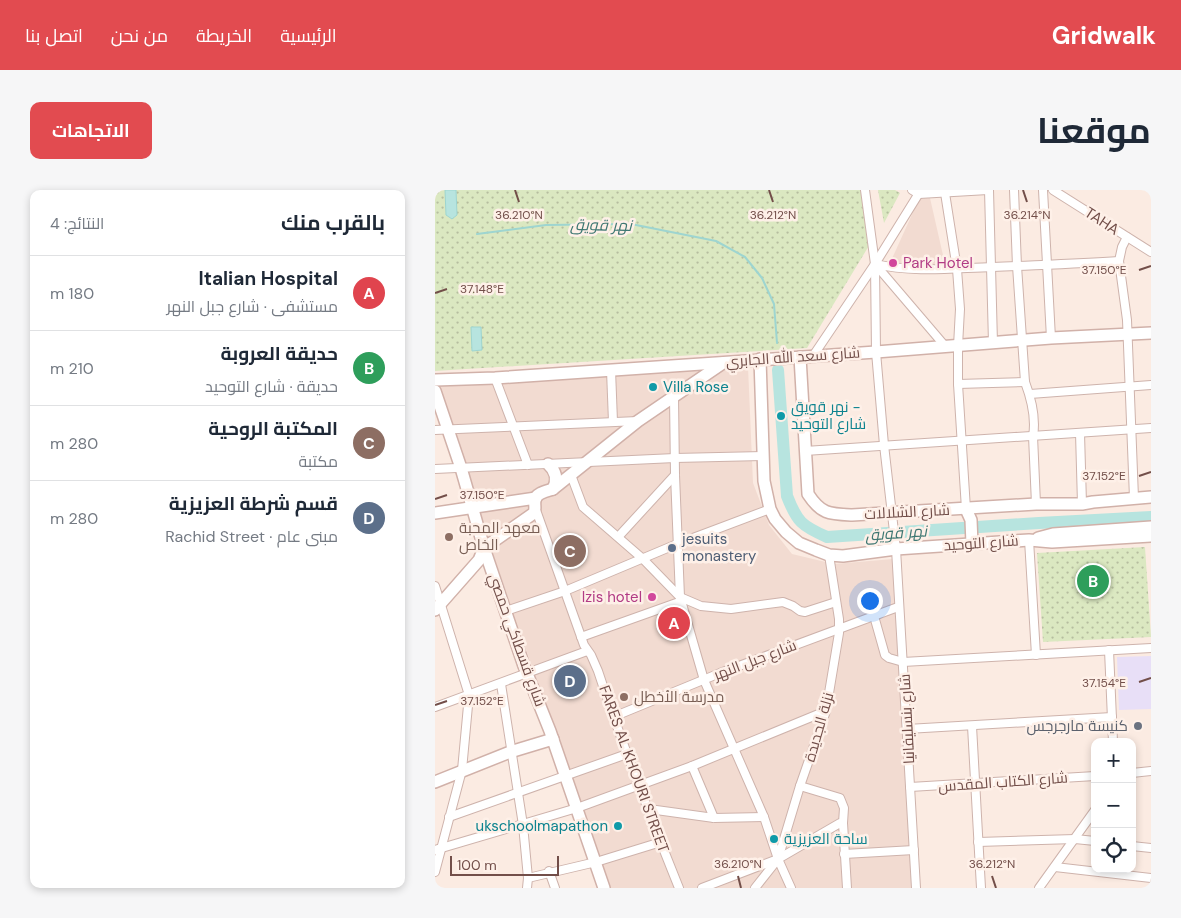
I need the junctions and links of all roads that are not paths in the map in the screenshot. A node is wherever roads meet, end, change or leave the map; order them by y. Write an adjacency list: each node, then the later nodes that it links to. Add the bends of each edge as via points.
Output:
1 (865, 190): 11 (street, شارع بنسليفانيا)
2 (989, 190): 7 (street); 14 (street)
3 (1014, 190): 12 (street)
4 (1043, 190): 13 (street)
5 (1053, 190): 8 (street, TAHA)
6 (917, 191): 7 (street); 11 (street)
7 (945, 193): 15 (street)
8 (1127, 238): 9 (street, TAHA); 10 (street)
9 (1151, 252)
10 (1119, 261): 13 (street); 17 (street)
11 (875, 264): 15 (street); 21 (street); 23 (street, شارع بنسليفانيا); 25 (street)
12 (1017, 266): 13 (street); 14 (street); 19 (street)
13 (1047, 266): 18 (street)
14 (991, 267): 15 (street); 20 (street)
15 (957, 269): 22 (street)
16 (1151, 333): 17 (main road, شارع سعد الله الجابري)
17 (1126, 334): 18 (main road, شارع سعد الله الجابري); 34 (street)
18 (1051, 338): 19 (main road, شارع سعد الله الجابري)
19 (1023, 341): 20 (main road, شارع سعد الله الجابري); 31 (street)
20 (993, 343): 22 (main road, شارع سعد الله الجابري)
21 (945, 346): 22 (main road, شارع سعد الله الجابري); 23 (main road, شارع سعد الله الجابري)
22 (958, 346): 32 (street)
23 (876, 352): 25 (main road, شارع سعد الله الجابري); 48 (street, شارع بنسليفانيا)
24 (800, 356): 25 (main road, شارع سعد الله الجابري); 26 (main road, شارع سعد الله الجابري); 49 (main road, شارع الشلالات)
25 (813, 356)
26 (760, 359): 27 (main road, شارع سعد الله الجابري); 50 (main road, شارع التوحيد)
27 (725, 362): 28 (main road, شارع سعد الله الجابري); 37 (main road)
28 (611, 370): 29 (main road, شارع سعد الله الجابري); 39 (street)
29 (495, 378): 30 (main road, شارع سعد الله الجابري); 40 (street)
30 (435, 380)
31 (1025, 382): 32 (street); 36 (street)
32 (958, 384): 47 (street)
33 (1151, 385): 34 (street)
34 (1129, 387): 36 (street); 42 (street)
35 (435, 391): 44 (main road, شارع قسطاكي حمصي)
36 (1029, 394): 46 (street, via 1035,427)
37 (674, 397): 38 (main road); 51 (street)
38 (639, 421): 39 (street); 52 (main road)
39 (613, 422): 40 (street)
40 (514, 426): 44 (street); 54 (street)
41 (1151, 428): 42 (street)
42 (1131, 429): 45 (street); 62 (street)
43 (435, 430): 44 (street)
44 (448, 430): 55 (main road, شارع قسطاكي حمصي)
45 (1080, 433): 46 (street); 65 (street)
46 (1033, 436): 47 (street); 64 (street)
47 (961, 440): 48 (street); 71 (street)
48 (884, 445): 49 (street); 70 (street, شارع بنسليفانيا)
49 (805, 452): 70 (main road, شارع الشلالات, via 808,494 817,507 830,514)
50 (763, 456): 51 (street); 67 (main road, شارع التوحيد)
51 (675, 458): 52 (street); 58 (street)
52 (585, 462): 53 (street); 57 (main road)
53 (548, 464): 54 (street); 59 (main road, via 556,475)
54 (528, 465): 55 (street)
55 (461, 468): 56 (street); 66 (main road, شارع قسطاكي حمصي)
56 (435, 469)
57 (571, 475): 59 (main road); 73 (street, via 583,507)
58 (675, 475): 73 (street); 77 (street)
59 (553, 489): 61 (main road)
60 (1151, 497): 62 (main road, شارع الشلالات)
61 (536, 498): 66 (main road); 68 (main road)
62 (1134, 498): 65 (main road, شارع الشلالات)
63 (1151, 503): 65 (main road)
64 (1036, 504): 65 (main road, شارع الشلالات); 71 (main road, شارع الشلالات)
65 (1082, 504)
66 (471, 507): 69 (main road); 78 (main road, شارع قسطاكي حمصي)
67 (770, 509): 77 (street); 80 (main road, شارع التوحيد, via 786,532 799,543)
68 (535, 510): 78 (main road); 83 (street, FARES AL KHOURI STREET)
69 (435, 513)
70 (892, 513): 71 (main road, شارع الشلالات); 79 (street, شارع بنسليفانيا)
71 (968, 514): 76 (main road)
72 (1151, 527): 75 (main road, via 1053,534)
73 (619, 536): 81 (street)
74 (1151, 536): 75 (main road, شارع التوحيد, via 1052,542)
75 (1029, 540): 76 (main road, شارع التوحيد); 95 (street)
76 (972, 543): 79 (main road, شارع التوحيد)
77 (677, 544): 81 (street); 84 (street)
78 (484, 548): 86 (main road, via 479,560); 88 (main road, شارع قسطاكي حمصي)
79 (896, 549): 80 (main road, شارع التوحيد); 87 (street, شارع بنسليفانيا)
80 (829, 555): 85 (street, نزلة الجديدة)
81 (643, 559): 83 (street); 84 (street)
82 (435, 586): 86 (street)
83 (565, 591): 88 (street); 91 (street, FARES AL KHOURI STREET)
84 (681, 599): 85 (street, via 701,606 731,609 783,602 805,612); 91 (street); 98 (street)
85 (836, 602): 90 (street, نزلة الجديدة)
86 (438, 607): 100 (street)
87 (898, 607): 89 (street, شارع جبل النهر); 96 (street, شارع بنسليفانيا)
88 (506, 611): 97 (main road, شارع قسطاكي حمصي)
89 (874, 616): 90 (street, شارع جبل النهر); 96 (street, via 885,655)
90 (839, 629): 98 (street, شارع جبل النهر); 102 (street, نزلة الجديدة)
91 (581, 637): 94 (street, FARES AL KHOURI STREET)
92 (1151, 648): 93 (street)
93 (1109, 650): 95 (street); 104 (street)
94 (587, 651): 97 (street); 103 (street, FARES AL KHOURI STREET, via 598,671)
95 (1036, 654): 96 (street)
96 (903, 662): 106 (street, شارع بنسليفانيا)
97 (527, 672): 99 (street); 108 (main road, شارع قسطاكي حمصي)
98 (704, 680): 103 (street, شارع جبل النهر); 109 (street)
99 (501, 684): 100 (street); 110 (street)
100 (469, 695): 101 (street); 113 (street)
101 (435, 707)
102 (826, 711): 109 (street); 121 (street, نزلة الجديدة)
103 (613, 717): 111 (street, FARES AL KHOURI STREET)
104 (1112, 717): 105 (street); 107 (street)
105 (972, 726): 106 (street); 119 (street)
106 (907, 729): 122 (street, شارع بنسليفانيا)
107 (1113, 738)
108 (553, 739): 110 (main road); 116 (main road, شارع قسطاكي حمصي)
109 (734, 750): 112 (street); 128 (street)
110 (510, 752): 113 (main road); 123 (street)
111 (627, 754): 116 (street); 120 (street, FARES AL KHOURI STREET)
112 (693, 766): 120 (street); 129 (street)
113 (462, 770): 118 (main road); 127 (street)
114 (1151, 771): 115 (street)
115 (1136, 773)
116 (566, 776): 123 (street); 124 (main road, شارع قسطاكي حمصي)
117 (1091, 776): 119 (street, شارع الكتاب المقدس)
118 (435, 782)
119 (974, 784): 122 (street, شارع الكتاب المقدس); 135 (street)
120 (638, 786): 124 (street); 125 (street, FARES AL KHOURI STREET)
121 (800, 786): 130 (street, via 840,798); 141 (street, نزلة الجديدة)
122 (910, 788): 139 (street, شارع بنسليفانيا)
123 (517, 793): 127 (street); 131 (street)
124 (577, 808): 131 (street); 142 (main road, شارع قسطاكي حمصي)
125 (649, 809): 129 (street); 134 (street, FARES AL KHOURI STREET)
126 (1091, 816): 132 (street)
127 (449, 817): 138 (street)
128 (765, 817): 129 (street); 141 (street)
129 (714, 818)
130 (843, 823): 140 (street); 141 (street, via 836,824)
131 (523, 825): 138 (street); 146 (street)
132 (1075, 839): 133 (street); 135 (street); 143 (street)
133 (1091, 841)
134 (661, 842): 142 (street); 151 (street, FARES AL KHOURI STREET)
135 (978, 842): 157 (street)
136 (1136, 846): 137 (street)
137 (1151, 848)
138 (438, 850): 145 (street)
139 (914, 850): 140 (street); 156 (street, شارع بنسليفانيا)
140 (844, 854): 155 (street)
141 (779, 860): 152 (street); 153 (street, نزلة الجديدة); 154 (street)
142 (596, 862): 144 (street); 150 (main road, شارع قسطاكي حمصي)
143 (1055, 868): 147 (street); 158 (street)
144 (549, 871): 146 (street); 149 (street)
145 (435, 872)
146 (528, 878): 148 (street)
147 (1151, 878)
148 (527, 888)
149 (555, 888)
150 (605, 888)
151 (679, 888)
152 (702, 888)
153 (755, 888)
154 (791, 888)
155 (847, 888)
156 (916, 888)
157 (981, 888)
158 (1039, 888)

